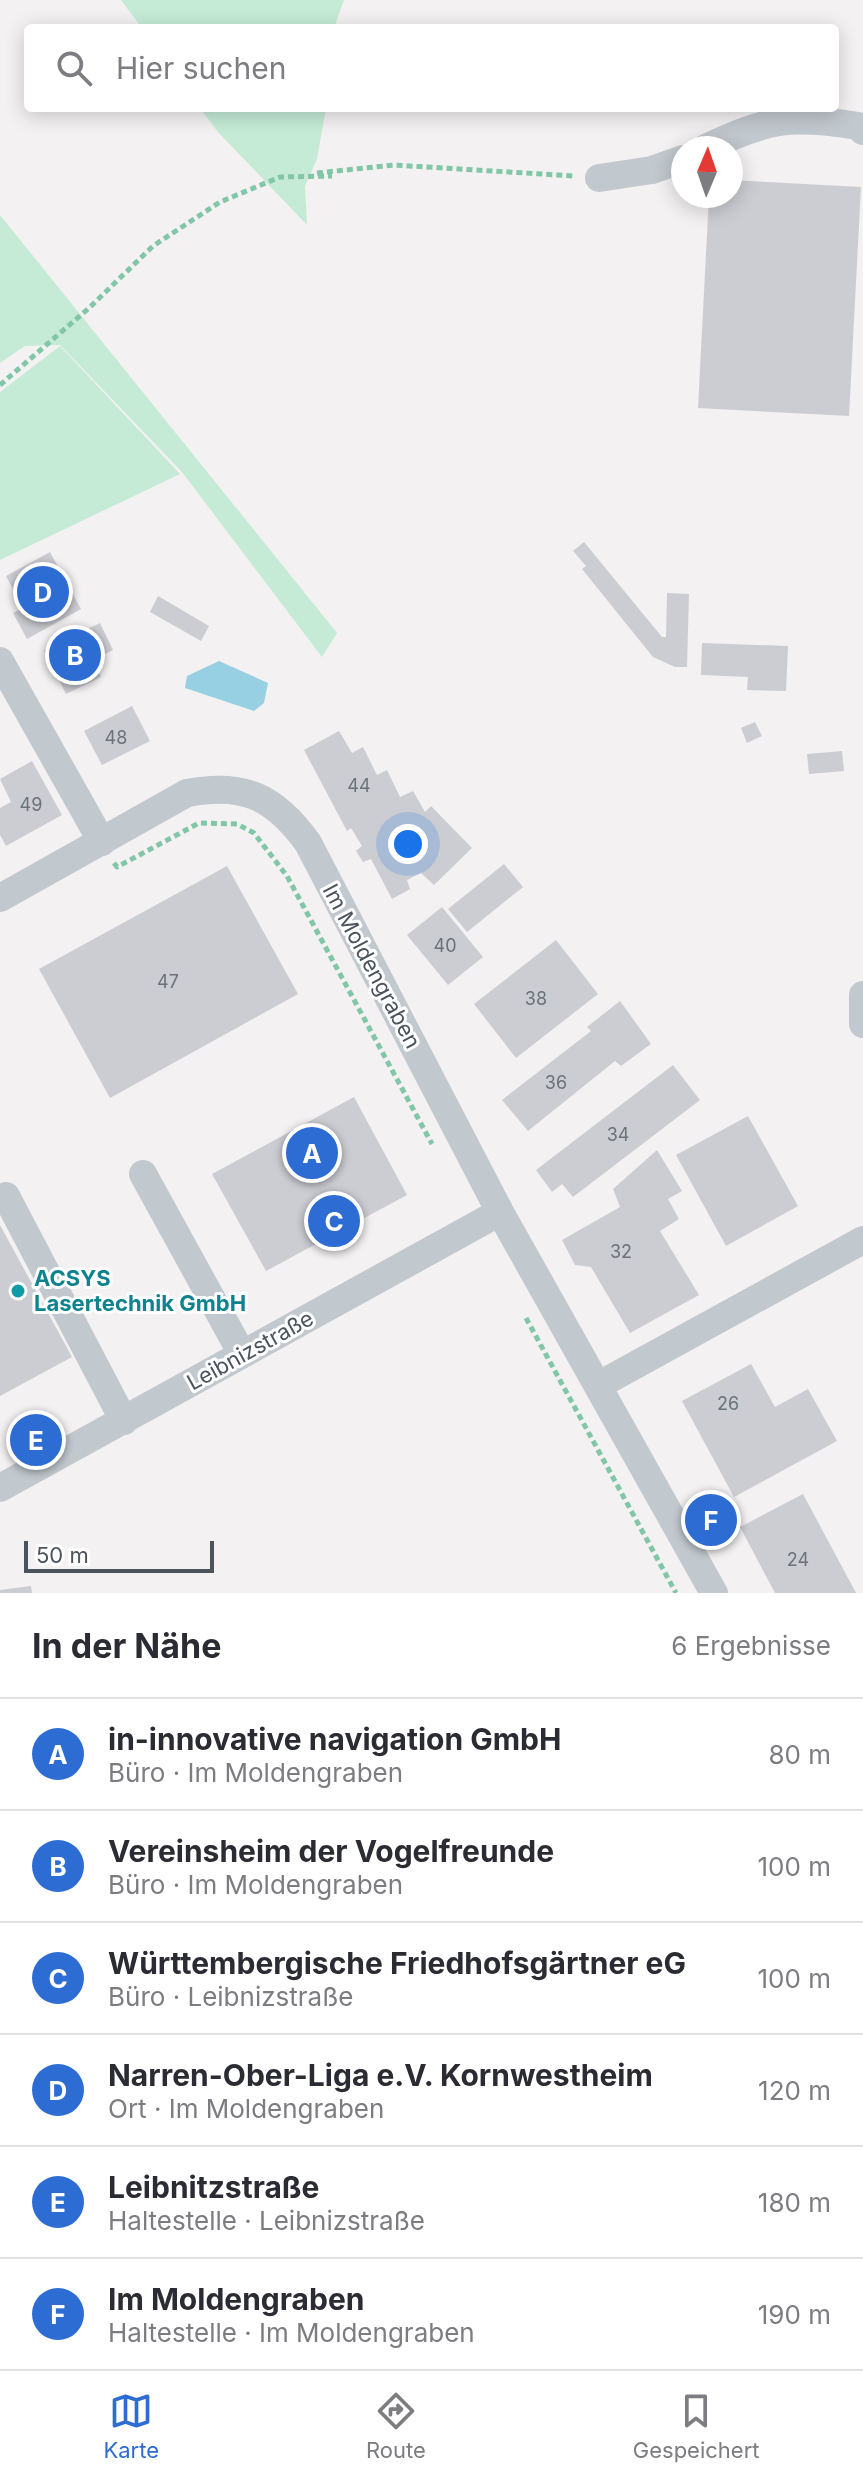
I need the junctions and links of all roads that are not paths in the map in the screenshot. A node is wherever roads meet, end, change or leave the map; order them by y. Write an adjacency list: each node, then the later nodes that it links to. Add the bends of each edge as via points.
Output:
1 (863, 131): 2 (street, via 810,118 763,123)
2 (733, 136)
3 (671, 163): 4 (street)
4 (599, 178)
5 (0, 661): 6 (street)
6 (102, 842): 7 (street, Im Moldengraben); 12 (street, Im Moldengraben, via 187,793 215,788 262,798 287,814 308,843)
7 (0, 898)
8 (863, 995): 9 (street)
9 (863, 1024)
10 (143, 1174): 14 (street)
11 (0, 1199): 16 (street, via 6,1196)
12 (500, 1212): 14 (street, Leibnizstraße); 15 (street, Im Moldengraben)
13 (863, 1240): 15 (street)
14 (242, 1354): 16 (street, Leibnizstraße)
15 (599, 1385): 18 (street, Im Moldengraben)
16 (124, 1421): 17 (street, Leibnizstraße)
17 (0, 1488)
18 (714, 1593)

